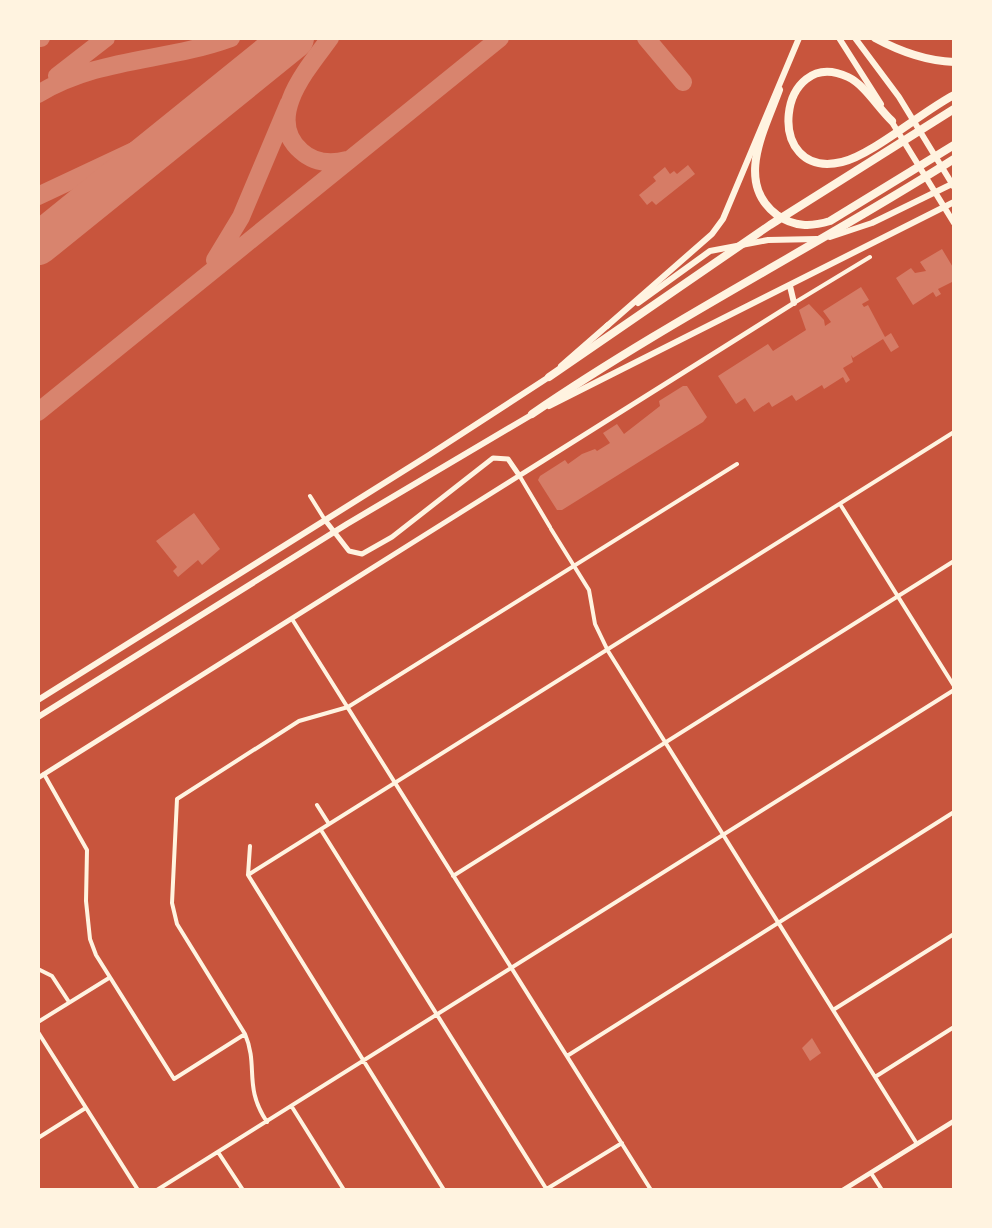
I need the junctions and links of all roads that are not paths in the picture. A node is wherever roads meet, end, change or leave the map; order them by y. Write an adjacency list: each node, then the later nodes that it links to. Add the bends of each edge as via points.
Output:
1 (800, 38): 6 (main road)
2 (839, 38): 9 (main road)
3 (856, 38): 12 (main road)
4 (875, 38): 5 (highway)
5 (954, 62)
6 (779, 90): 10 (highway, via 754,172 758,194 796,224 820,224 846,212); 20 (main road, via 723,219)
7 (954, 94): 9 (highway, via 836,163 797,148 786,124 790,100 808,80 828,74 852,79)
8 (954, 109): 21 (highway, via 825,188)
9 (892, 121): 13 (main road)
10 (954, 145)
11 (954, 160): 22 (highway)
12 (954, 184): 13 (main road)
13 (937, 192): 15 (main road); 20 (main road, via 846,233 710,252)
14 (954, 202): 15 (main road)
15 (946, 207): 16 (main road); 18 (main road)
16 (954, 223)
17 (870, 257): 19 (street)
18 (790, 284): 19 (main road); 22 (main road)
19 (794, 303): 25 (street)
20 (607, 326): 21 (main road)
21 (549, 377): 28 (main road)
22 (532, 414): 29 (main road)
23 (954, 432): 27 (street)
24 (737, 464): 31 (street)
25 (519, 475): 29 (street, via 508,459 493,458 362,554 349,551); 31 (street); 33 (street)
26 (310, 496): 28 (street)
27 (840, 504): 32 (street); 34 (street)
28 (325, 520): 29 (street); 36 (main road)
29 (334, 532): 38 (main road)
30 (954, 561): 32 (street)
31 (575, 565): 34 (street); 37 (street)
32 (898, 596): 35 (street); 39 (street)
33 (292, 618): 37 (street); 40 (street)
34 (608, 651): 39 (street); 41 (street)
35 (954, 688): 46 (street)
36 (38, 700)
37 (348, 707): 41 (street); 61 (street, via 299,722 177,799 172,903 178,924)
38 (38, 717)
39 (664, 743): 46 (street); 49 (street)
40 (41, 776): 54 (street, via 87,850 90,939)
41 (394, 783): 44 (street); 49 (street)
42 (317, 804): 44 (street)
43 (954, 812): 50 (street)
44 (329, 824): 45 (street)
45 (320, 830): 48 (street); 57 (street)
46 (723, 836): 50 (street); 52 (street)
47 (250, 846): 48 (street)
48 (248, 876): 63 (street)
49 (454, 876): 52 (street)
50 (778, 923): 56 (street); 62 (street)
51 (954, 934): 56 (street)
52 (511, 968): 57 (street); 62 (street)
53 (38, 969): 55 (street, via 52,976)
54 (109, 978): 55 (street); 61 (street, via 174,1078)
55 (69, 1002): 58 (street)
56 (833, 1010): 64 (street)
57 (437, 1015): 63 (street); 79 (street)
58 (38, 1022)
59 (954, 1027): 64 (street)
60 (38, 1032): 66 (street)
61 (245, 1034): 67 (street, via 252,1093)
62 (567, 1056): 70 (street)
63 (363, 1061): 65 (street); 78 (street)
64 (876, 1077): 71 (street)
65 (292, 1107): 67 (street); 77 (street)
66 (86, 1108): 69 (street); 74 (street)
67 (266, 1122): 72 (street)
68 (954, 1122): 71 (street)
69 (38, 1138)
70 (622, 1143): 79 (street); 80 (street)
71 (917, 1144): 73 (street)
72 (218, 1152): 75 (street); 76 (street)
73 (871, 1173): 81 (street); 82 (street)
74 (138, 1190)
75 (158, 1190)
76 (242, 1190)
77 (344, 1190)
78 (444, 1190)
79 (546, 1190)
80 (652, 1190)
81 (843, 1190)
82 (882, 1190)

